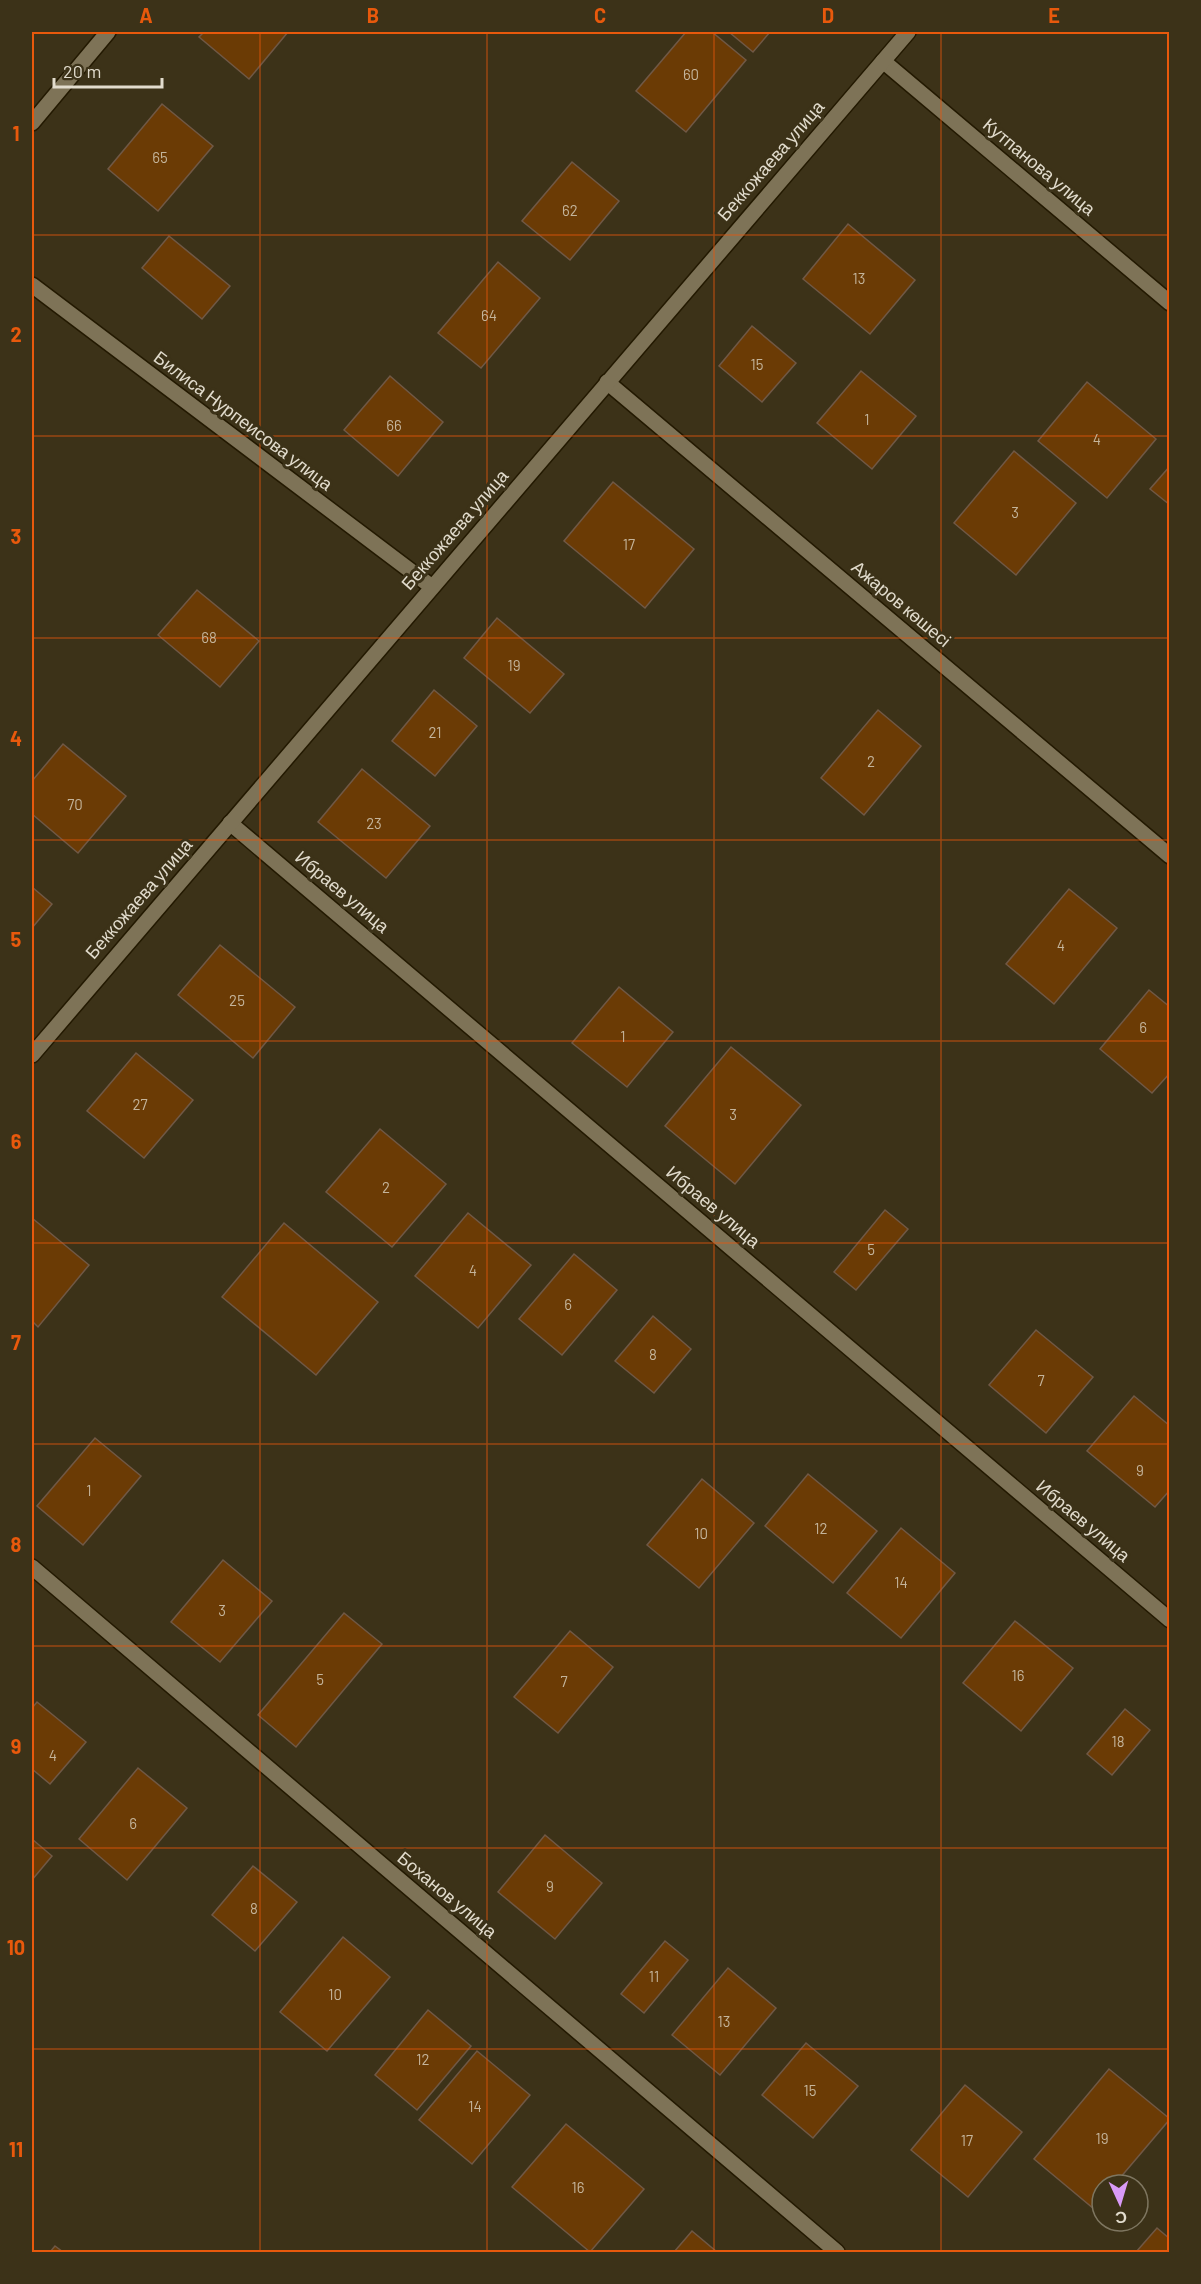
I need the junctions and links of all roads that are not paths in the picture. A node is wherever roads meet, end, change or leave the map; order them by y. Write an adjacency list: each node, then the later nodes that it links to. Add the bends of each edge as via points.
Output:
1 (108, 32): 4 (street)
2 (908, 32): 3 (street, Беккожаева улица)
3 (883, 61): 6 (street, Кутпанова улица); 7 (street, Беккожаева улица)
4 (32, 123)
5 (32, 285): 8 (street, Билиса Нурпеисова улица)
6 (1170, 303)
7 (607, 382): 8 (street, Беккожаева улица); 10 (street, Ажаров көшесі)
8 (432, 587): 9 (street, Беккожаева улица)
9 (230, 823): 11 (street, Беккожаева улица); 13 (street, Ибраев улица)
10 (1170, 856)
11 (32, 1054)
12 (32, 1567): 14 (street, Боханов улица)
13 (1170, 1620)
14 (837, 2253)

